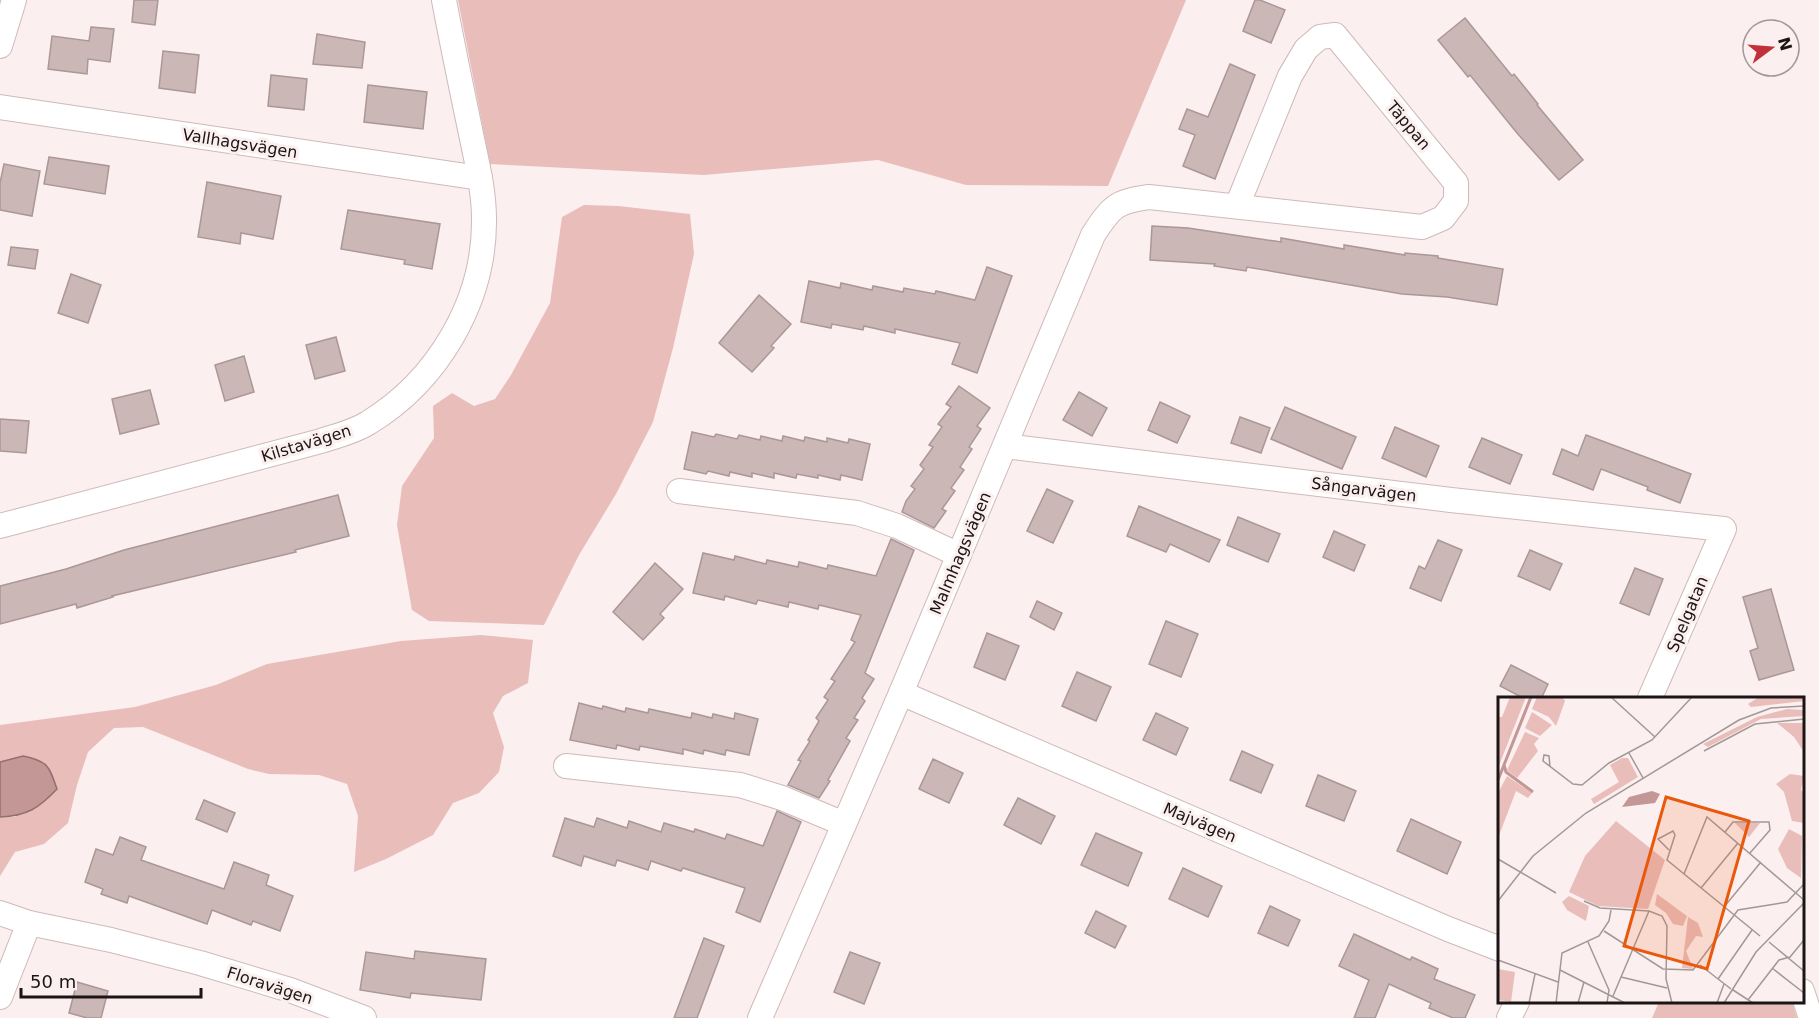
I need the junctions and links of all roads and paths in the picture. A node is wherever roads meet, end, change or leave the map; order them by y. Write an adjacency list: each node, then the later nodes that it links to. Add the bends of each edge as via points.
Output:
1 (14, 0): 3 (street)
2 (444, 0): 5 (street, Kilstavägen)
3 (0, 46)
4 (0, 107): 5 (street, Vallhagsvägen)
5 (480, 178): 9 (street, Kilstavägen, via 484,219 482,255 474,288 455,335 398,402 366,425 321,441)
6 (1237, 206): 6 (street, Täppan, via 1422,227 1443,218 1456,201 1455,183 1335,35 1320,37 1306,49 1290,76); 7 (street, Malmhagsvägen, via 1149,197 1126,200 1107,212 1093,235)
7 (1005, 446): 10 (street, Sångarvägen); 11 (street, Malmhagsvägen)
8 (679, 491): 11 (street, via 857,513 897,526)
9 (0, 526)
10 (1724, 530): 13 (street, Spelgatan)
11 (959, 555): 12 (street, Malmhagsvägen)
12 (901, 693): 15 (street, Malmhagsvägen); 18 (street, Majvägen)
13 (1651, 697)
14 (567, 766): 15 (street, via 740,785)
15 (844, 824): 22 (street, Malmhagsvägen)
16 (0, 913): 17 (street, Floravägen)
17 (29, 923): 20 (street); 23 (street, Floravägen, via 200,963 290,990)
18 (1498, 948)
19 (1804, 994): 25 (street)
20 (0, 997)
21 (1516, 1003): 24 (street)
22 (767, 1016)
23 (364, 1018)
24 (1509, 1018)
25 (1811, 1018)

